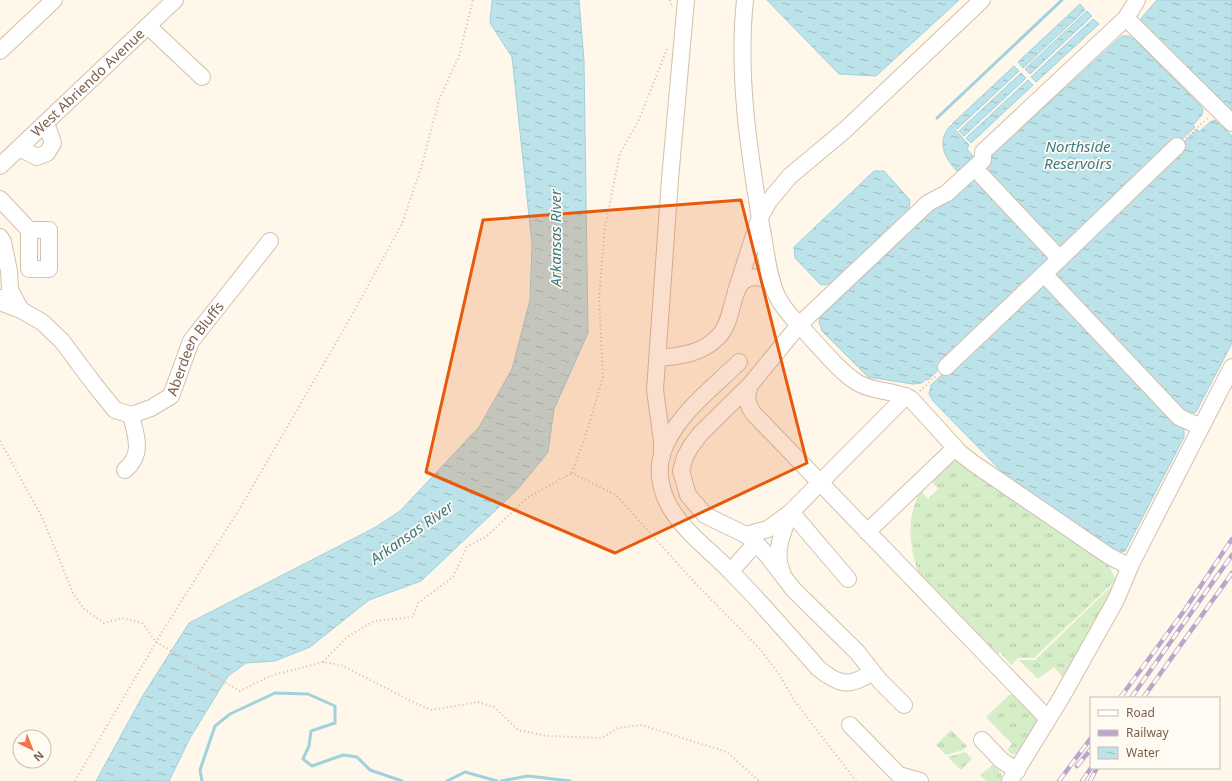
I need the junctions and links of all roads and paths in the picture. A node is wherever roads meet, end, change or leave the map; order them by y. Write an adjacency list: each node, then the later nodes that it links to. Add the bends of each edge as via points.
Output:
1 (54, 0): 10 (street)
2 (175, 0): 9 (street, West Abriendo Avenue)
3 (473, 0): 54 (path, via 459,56 439,100 422,165 402,224 244,501)
4 (686, 0): 31 (street)
5 (744, 0): 20 (street, via 743,60 747,126)
6 (982, 0): 20 (street, via 845,130 790,176 769,201)
7 (1137, 0): 8 (street)
8 (1126, 18): 12 (street); 30 (street, via 983,152 982,160 947,193 928,203)
9 (148, 26): 11 (street); 13 (street, West Abriendo Avenue)
10 (0, 51)
11 (202, 77)
12 (1217, 108): 14 (street); 15 (path)
13 (46, 122): 16 (street, West Abriendo Avenue); 16 (street, via 53,143 47,153 37,157)
14 (1232, 123)
15 (1178, 146): 24 (street)
16 (19, 148): 17 (street, West Abriendo Avenue)
17 (0, 166)
18 (982, 176): 24 (street)
19 (0, 199): 21 (street)
20 (760, 217): 26 (street); 27 (street)
21 (29, 230)
22 (0, 238): 29 (street, via 9,271 10,290)
23 (270, 241): 39 (street, Aberdeen Bluffs, via 191,341 171,396 152,408)
24 (1060, 259): 25 (street)
25 (1044, 274): 33 (street); 40 (street, via 1179,416)
26 (772, 281): 27 (street, via 752,277 739,285); 30 (street, via 777,297)
27 (736, 291): 31 (street, via 728,323 710,344 696,352)
28 (0, 298): 29 (street, via 5,304)
29 (21, 310): 39 (street, via 42,322 62,340 115,410)
30 (799, 325): 35 (street); 37 (street, via 847,375 858,383 901,393)
31 (658, 358): 43 (street, via 655,390)
32 (739, 362): 43 (street, via 682,417 666,443)
33 (946, 367): 37 (path)
34 (1232, 367): 38 (street)
35 (750, 385): 46 (street, via 747,395 753,413); 49 (street, via 701,433 685,457 681,471 688,495 705,515)
36 (1232, 393): 38 (street)
37 (908, 398): 42 (street); 46 (street)
38 (1214, 402): 40 (street)
39 (131, 415): 44 (street, via 138,448 136,459)
40 (1201, 427): 50 (street)
41 (0, 441): 54 (path, via 42,518 73,593 84,609 104,623 122,618 142,623)
42 (955, 448): 48 (street); 50 (street, via 1014,492)
43 (662, 456): 51 (street, via 661,481 665,497 673,512)
44 (125, 470)
45 (572, 473): 55 (path, via 527,498 487,536 467,547 453,577 418,603 413,617 374,621 347,637)
46 (820, 482): 47 (street); 48 (street)
47 (791, 512): 49 (street); 52 (street, via 784,526 778,554 779,567); 53 (street)
48 (867, 532): 58 (street)
49 (751, 539): 51 (street); 52 (street)
50 (1130, 567): 58 (street, via 1116,600)
51 (730, 571): 56 (street, via 830,678 852,683)
52 (784, 577): 56 (street, via 817,615 857,652)
53 (848, 579)
54 (156, 642): 55 (path, via 240,691 270,676); 62 (path)
55 (323, 662): 63 (path, via 341,665 432,710 478,702 494,707 518,730 547,736 602,738 618,728 641,725 727,752)
56 (872, 672): 57 (street)
57 (904, 705)
58 (1048, 719): 61 (street)
59 (850, 725): 64 (street, via 899,775)
60 (982, 740): 61 (street)
61 (1013, 776)
62 (75, 781)
63 (759, 781)
64 (920, 781)

